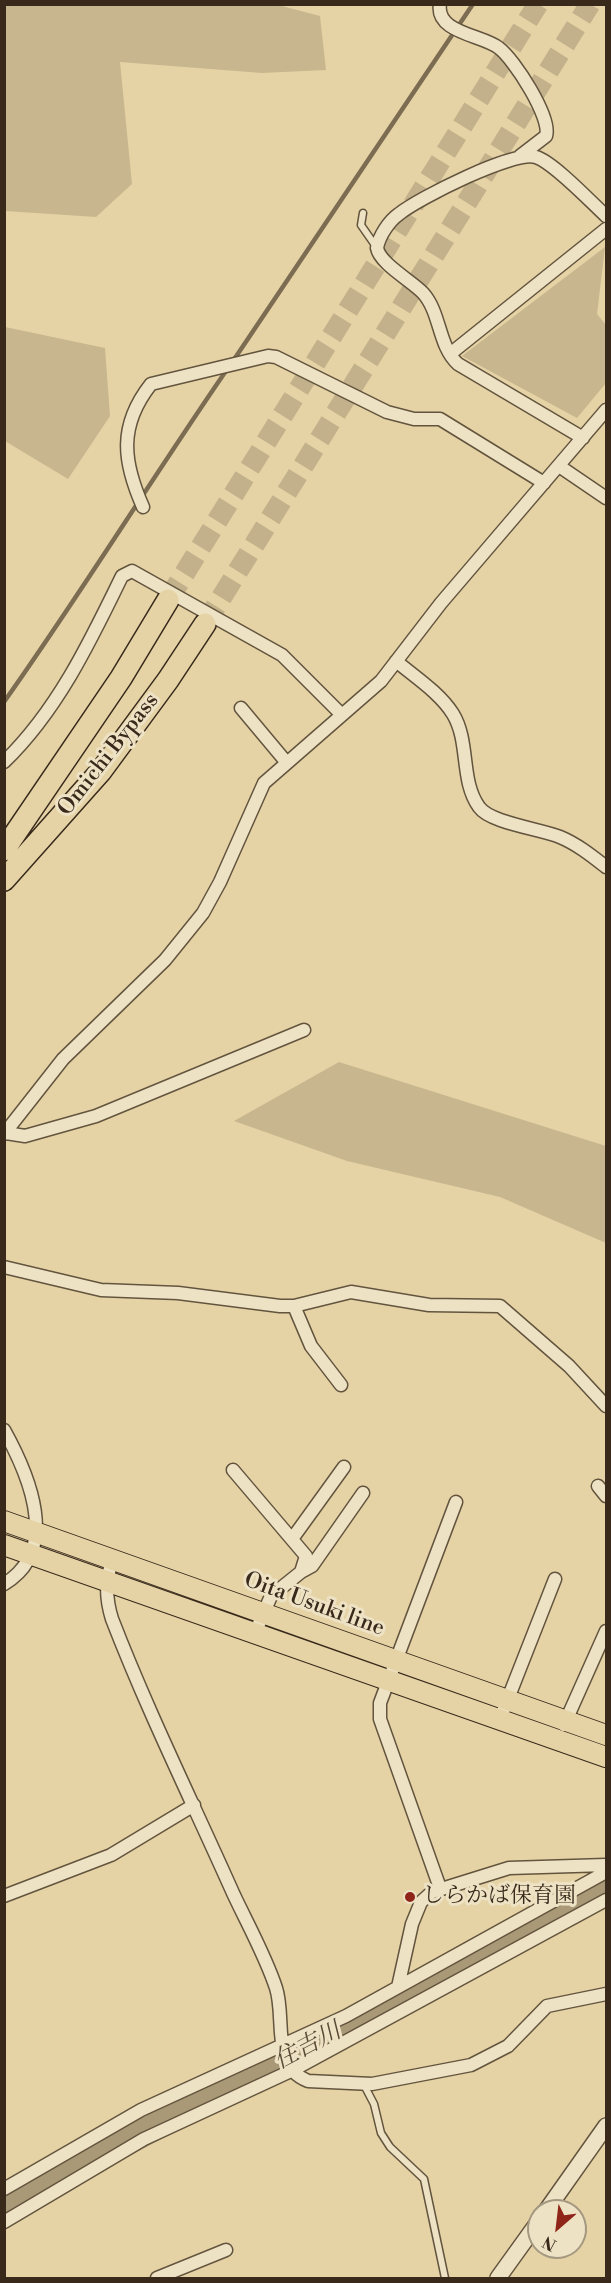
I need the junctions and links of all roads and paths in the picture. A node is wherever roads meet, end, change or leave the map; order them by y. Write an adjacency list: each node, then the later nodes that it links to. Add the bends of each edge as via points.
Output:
1 (440, 4): 2 (street, via 445,21 495,44 508,55 539,106 547,126 546,136)
2 (520, 156): 4 (street, via 543,160); 6 (street, via 451,185 400,213 381,236)
3 (363, 213): 6 (lane, via 361,225)
4 (606, 216)
5 (606, 230): 7 (street)
6 (377, 248): 7 (street, via 382,258 425,296)
7 (450, 354): 9 (street, via 464,369)
8 (606, 410): 9 (street)
9 (583, 438): 10 (street)
10 (559, 466): 11 (street); 12 (street)
11 (544, 483): 13 (street, via 440,419 414,419 387,412 276,357 262,356 151,384 134,415 127,440 126,460); 16 (street)
12 (606, 498)
13 (142, 507)
14 (168, 600): 21 (highway, Omichi Bypass, via 121,678)
15 (205, 624): 23 (highway, Omichi Bypass, via 101,771)
16 (396, 661): 18 (street, via 381,681); 22 (street, via 454,715 471,791 479,809 560,838)
17 (241, 708): 20 (street)
18 (342, 715): 19 (street, via 282,655 132,571 122,576 82,655 46,713); 20 (street)
19 (4, 762)
20 (287, 763): 25 (street, via 264,783 203,913 165,960 63,1059)
21 (4, 850)
22 (606, 867)
23 (4, 880)
24 (304, 1030): 25 (street, via 96,1116 25,1136)
25 (5, 1134)
26 (4, 1267): 27 (street, via 101,1290 178,1293)
27 (294, 1306): 28 (street, via 311,1346); 29 (street, via 351,1292 429,1305 500,1306 570,1366)
28 (341, 1385)
29 (606, 1406)
30 (4, 1430): 36 (street, via 28,1486)
31 (344, 1467): 37 (street)
32 (233, 1470): 37 (street)
33 (363, 1493): 41 (street, via 312,1566)
34 (456, 1502): 48 (street)
35 (4, 1521): 36 (main road, Oita Usuki line)
36 (38, 1533): 39 (street); 40 (main road, Oita Usuki line)
37 (292, 1539): 41 (street, via 306,1556)
38 (4, 1545): 39 (main road, Oita Usuki line)
39 (30, 1554): 43 (main road, Oita Usuki line); 44 (street, via 20,1574)
40 (112, 1559): 43 (street); 45 (main road, Oita Usuki line)
41 (301, 1572): 45 (street, via 271,1596)
42 (555, 1579): 50 (street)
43 (106, 1581): 47 (main road, Oita Usuki line); 56 (street, via 105,1598 132,1670)
44 (4, 1584)
45 (263, 1613): 47 (street); 48 (main road, Oita Usuki line)
46 (606, 1632): 52 (street)
47 (255, 1633): 49 (main road, Oita Usuki line)
48 (394, 1659): 49 (street); 50 (main road, Oita Usuki line)
49 (387, 1680): 51 (main road, Oita Usuki line); 59 (street, via 380,1719)
50 (506, 1699): 51 (street); 52 (main road, Oita Usuki line)
51 (500, 1719): 54 (main road, Oita Usuki line)
52 (566, 1720): 53 (main road, Oita Usuki line); 54 (street)
53 (606, 1735)
54 (558, 1740): 55 (main road, Oita Usuki line)
55 (606, 1757)
56 (194, 1804): 60 (street, via 111,1855); 64 (street, via 277,1989)
57 (606, 1865): 59 (street, via 509,1868)
58 (606, 1872): 62 (street)
59 (440, 1888): 62 (street, via 426,1896 417,1909)
60 (4, 1896)
61 (606, 1900): 65 (street)
62 (398, 1987): 64 (street)
63 (606, 1994): 66 (street, via 547,2006 508,2046 471,2065 400,2080)
64 (281, 2048): 65 (street); 68 (street, via 141,2110)
65 (293, 2070): 66 (street, via 308,2081); 70 (street, via 144,2139)
66 (363, 2083): 74 (lane, via 374,2104 381,2133 424,2179)
67 (606, 2129): 69 (street)
68 (4, 2189)
69 (555, 2199)
70 (4, 2223)
71 (527, 2238): 75 (street)
72 (226, 2250): 73 (street)
73 (157, 2278)
74 (445, 2278)
75 (498, 2278)

